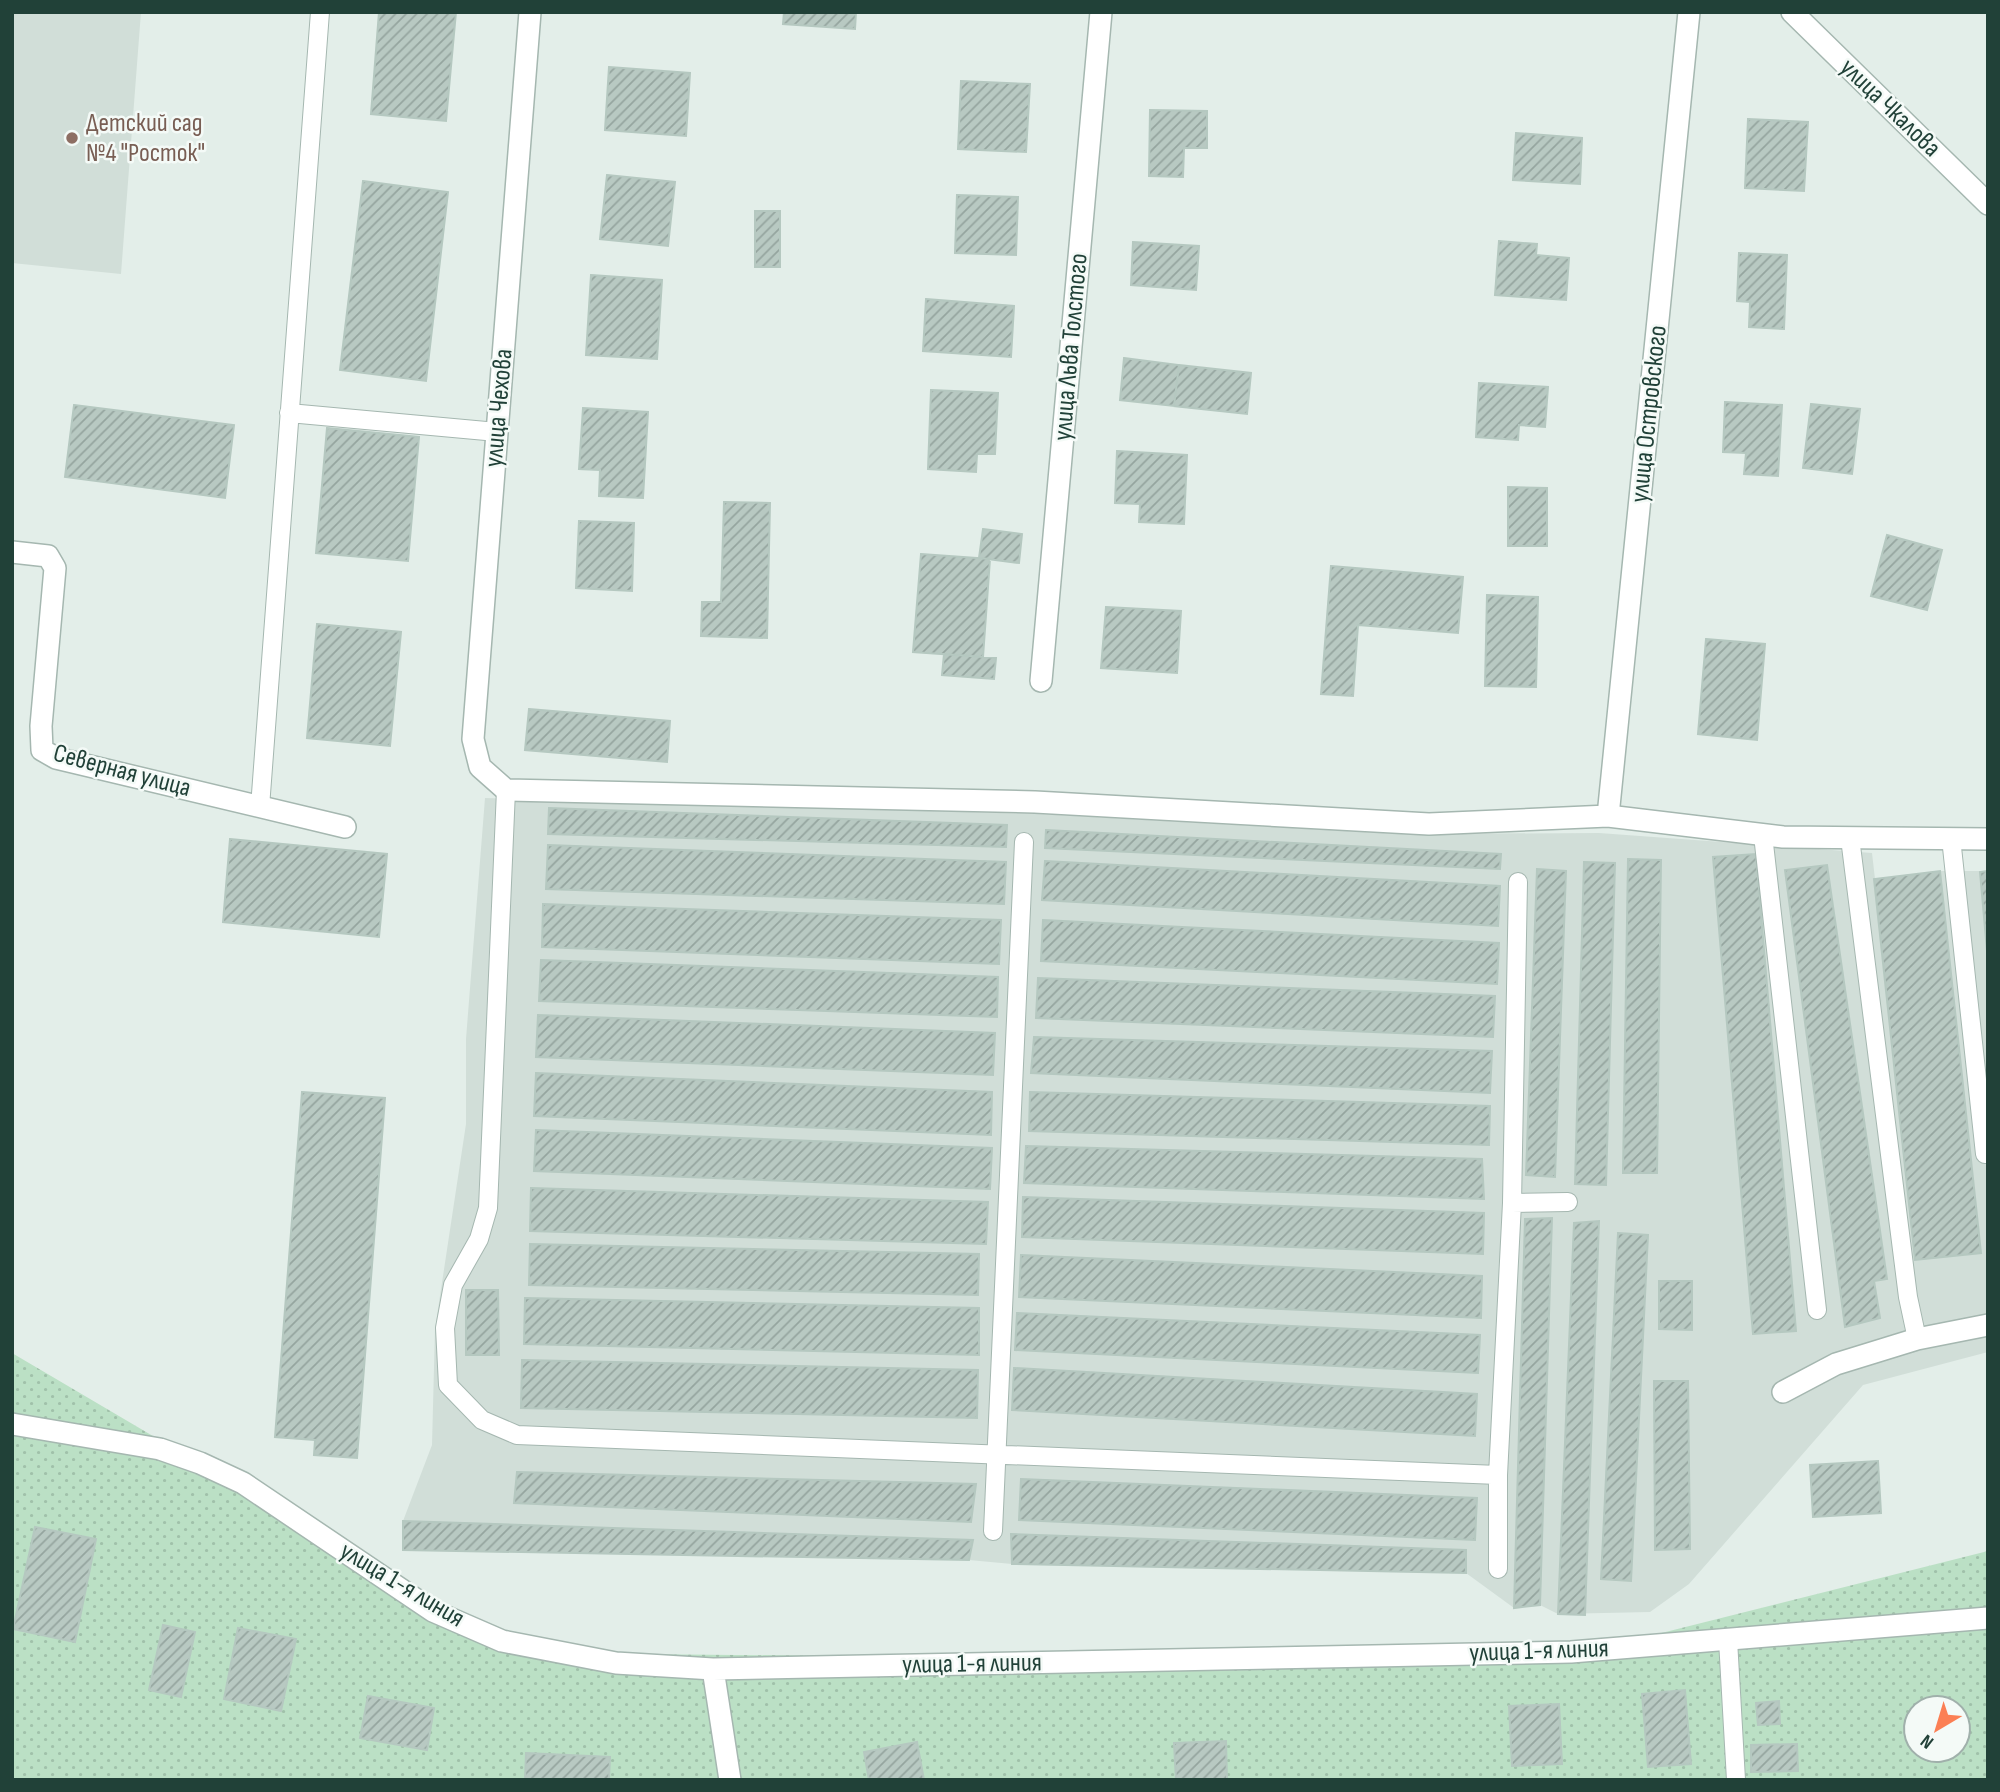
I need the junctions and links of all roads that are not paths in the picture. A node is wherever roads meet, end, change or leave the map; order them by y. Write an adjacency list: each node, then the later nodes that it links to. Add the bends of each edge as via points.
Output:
1 (320, 12): 7 (lane)
2 (530, 12): 8 (street, улица Чехова)
3 (1101, 12): 10 (street, улица Льва Толстого)
4 (1689, 12): 13 (street, улица Островского)
5 (1791, 12): 6 (street, улица Чкалова)
6 (1988, 204)
7 (289, 413): 8 (lane); 12 (lane)
8 (497, 432): 11 (street, улица Чехова, via 473,739 480,767)
9 (12, 552): 12 (street, Северная улица, via 48,556 55,568 42,750 56,758)
10 (1041, 681)
11 (506, 790): 13 (street, via 1035,802 1429,824); 29 (lane, via 488,1208 479,1239 453,1285 445,1328 448,1385 482,1420 517,1435)
12 (260, 807): 14 (street, Северная улица)
13 (1608, 816): 15 (street)
14 (345, 827)
15 (1763, 835): 16 (street); 24 (lane)
16 (1850, 838): 17 (street); 26 (lane)
17 (1951, 838): 18 (street); 21 (lane)
18 (1988, 839)
19 (1024, 842): 29 (lane)
20 (1518, 882): 23 (lane)
21 (1985, 1154)
22 (1569, 1202): 23 (lane)
23 (1512, 1203): 30 (lane)
24 (1817, 1310)
25 (1988, 1325): 26 (street)
26 (1917, 1339): 27 (street, via 1836,1364)
27 (1783, 1392)
28 (12, 1424): 35 (street, улица 1-я линия, via 160,1449 200,1463 243,1483 433,1611 502,1641 617,1663)
29 (997, 1454): 30 (lane); 31 (lane)
30 (1498, 1475): 32 (lane)
31 (993, 1531)
32 (1498, 1569)
33 (1988, 1618): 34 (street, улица 1-я линия)
34 (1728, 1640): 35 (street, улица 1-я линия, via 1572,1652); 37 (lane)
35 (713, 1669): 36 (street)
36 (730, 1780)
37 (1736, 1780)

